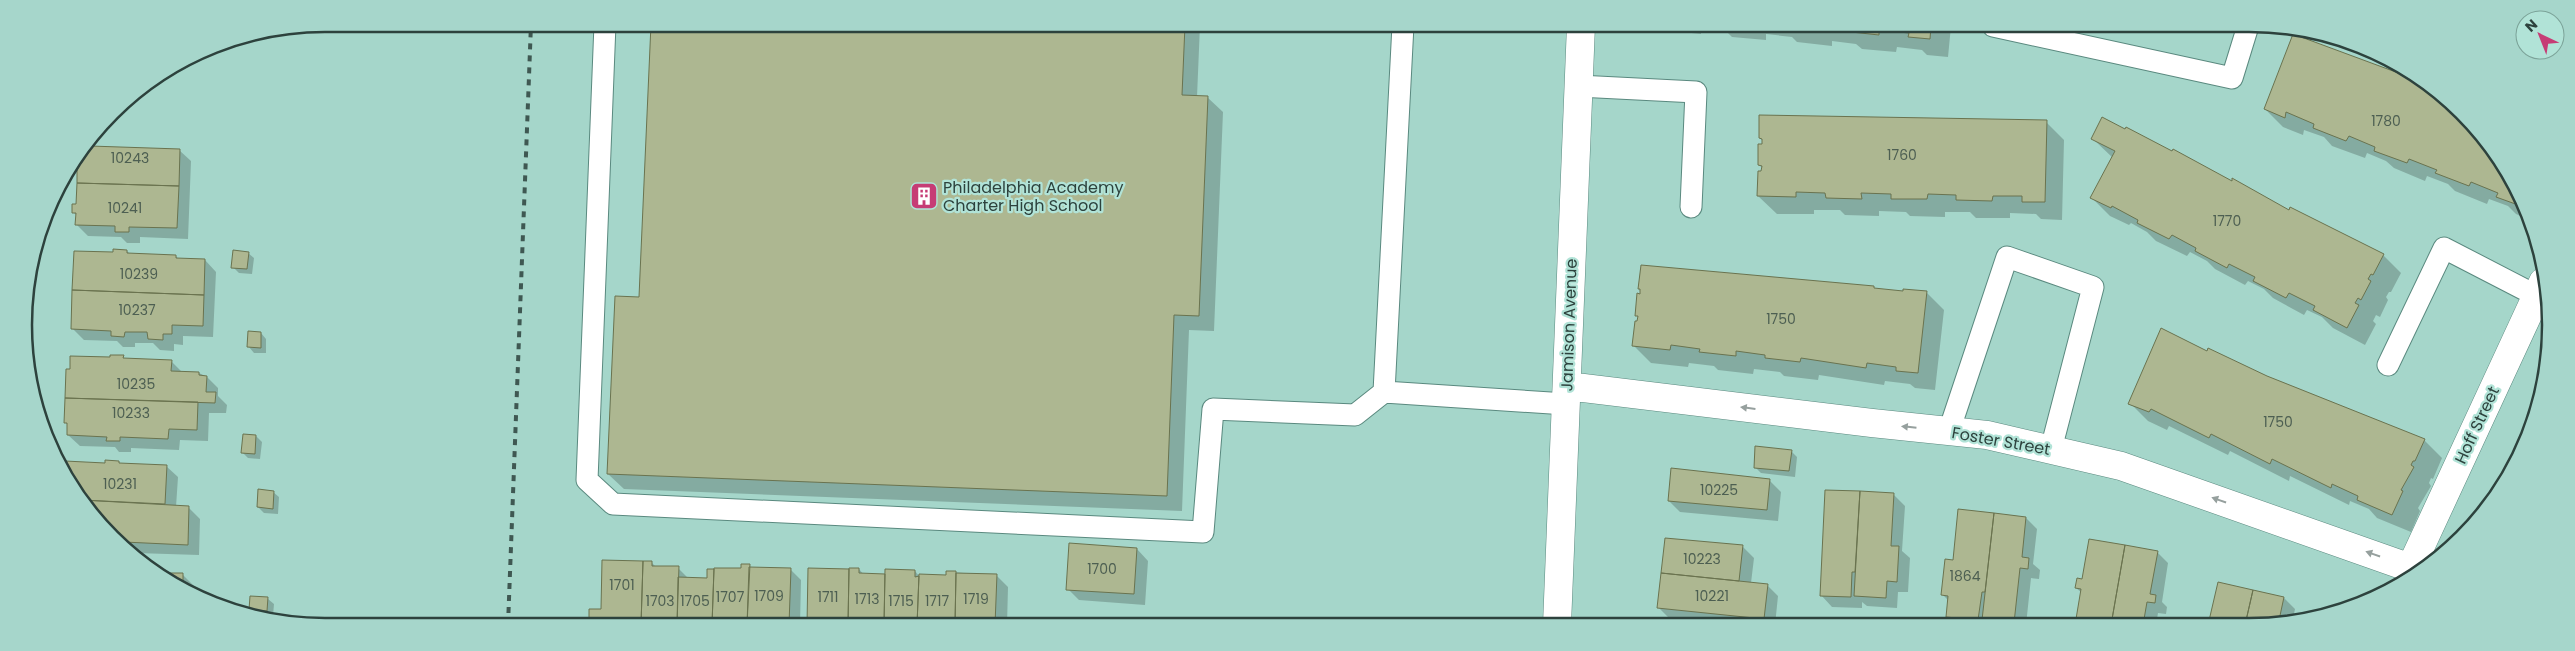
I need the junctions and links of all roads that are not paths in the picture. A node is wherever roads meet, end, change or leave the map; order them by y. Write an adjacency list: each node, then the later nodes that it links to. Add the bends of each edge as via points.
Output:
1 (605, 32): 10 (lane, via 587,480 613,504 1204,532 1213,409 1355,415)
2 (1403, 32): 10 (lane)
3 (1581, 32): 6 (street, Jamison Avenue)
4 (2021, 32): 5 (lane, via 2232,78)
5 (2246, 32)
6 (1578, 86): 7 (lane, via 1696,92); 11 (street, Jamison Avenue)
7 (1691, 207)
8 (2540, 289): 9 (lane, via 2444,248); 14 (street, Hoff Street)
9 (2388, 366)
10 (1384, 392): 11 (lane)
11 (1566, 395): 12 (street, Foster Street, one-way to 11); 16 (street, Jamison Avenue)
12 (1949, 431): 13 (street, Foster Street, via 1988,435); 13 (lane, via 2007,258 2093,287)
13 (2051, 450): 15 (street, Foster Street, one-way to 13, via 2121,466)
14 (2416, 566)
15 (2413, 568)
16 (1557, 618)

